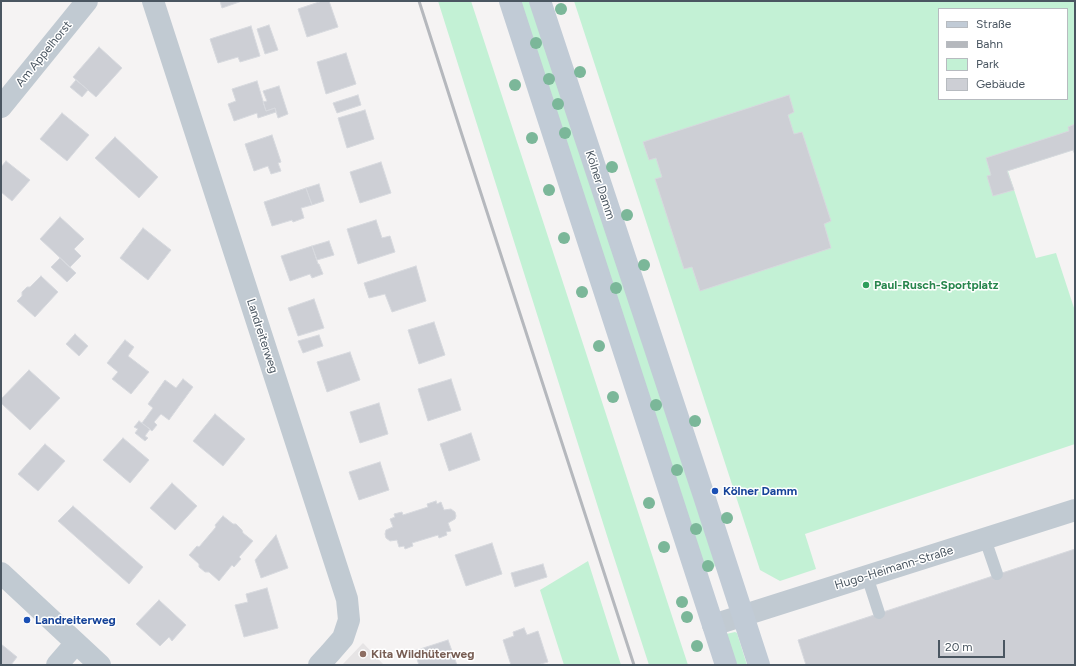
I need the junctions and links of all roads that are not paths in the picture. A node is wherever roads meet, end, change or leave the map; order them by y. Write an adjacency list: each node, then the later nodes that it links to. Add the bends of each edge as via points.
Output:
1 (87, 1): 5 (street, Am Appelhorst)
2 (153, 1): 17 (street, Landreiterweg, via 347,599 349,620 343,638)
3 (510, 1): 13 (street)
4 (540, 1): 12 (street, Kölner Damm)
5 (1, 107)
6 (1075, 510): 7 (street, Hugo-Heimann-Straße)
7 (985, 539): 9 (lane); 10 (street, Hugo-Heimann-Straße)
8 (1, 573): 14 (street)
9 (997, 574)
10 (867, 576): 11 (lane); 12 (street, Hugo-Heimann-Straße)
11 (879, 613)
12 (743, 615): 13 (street, Hugo-Heimann-Straße); 19 (street, Kölner Damm)
13 (713, 625): 18 (street)
14 (76, 643): 15 (street); 16 (street)
15 (58, 665)
16 (100, 665)
17 (319, 665)
18 (726, 665)
19 (759, 665)

